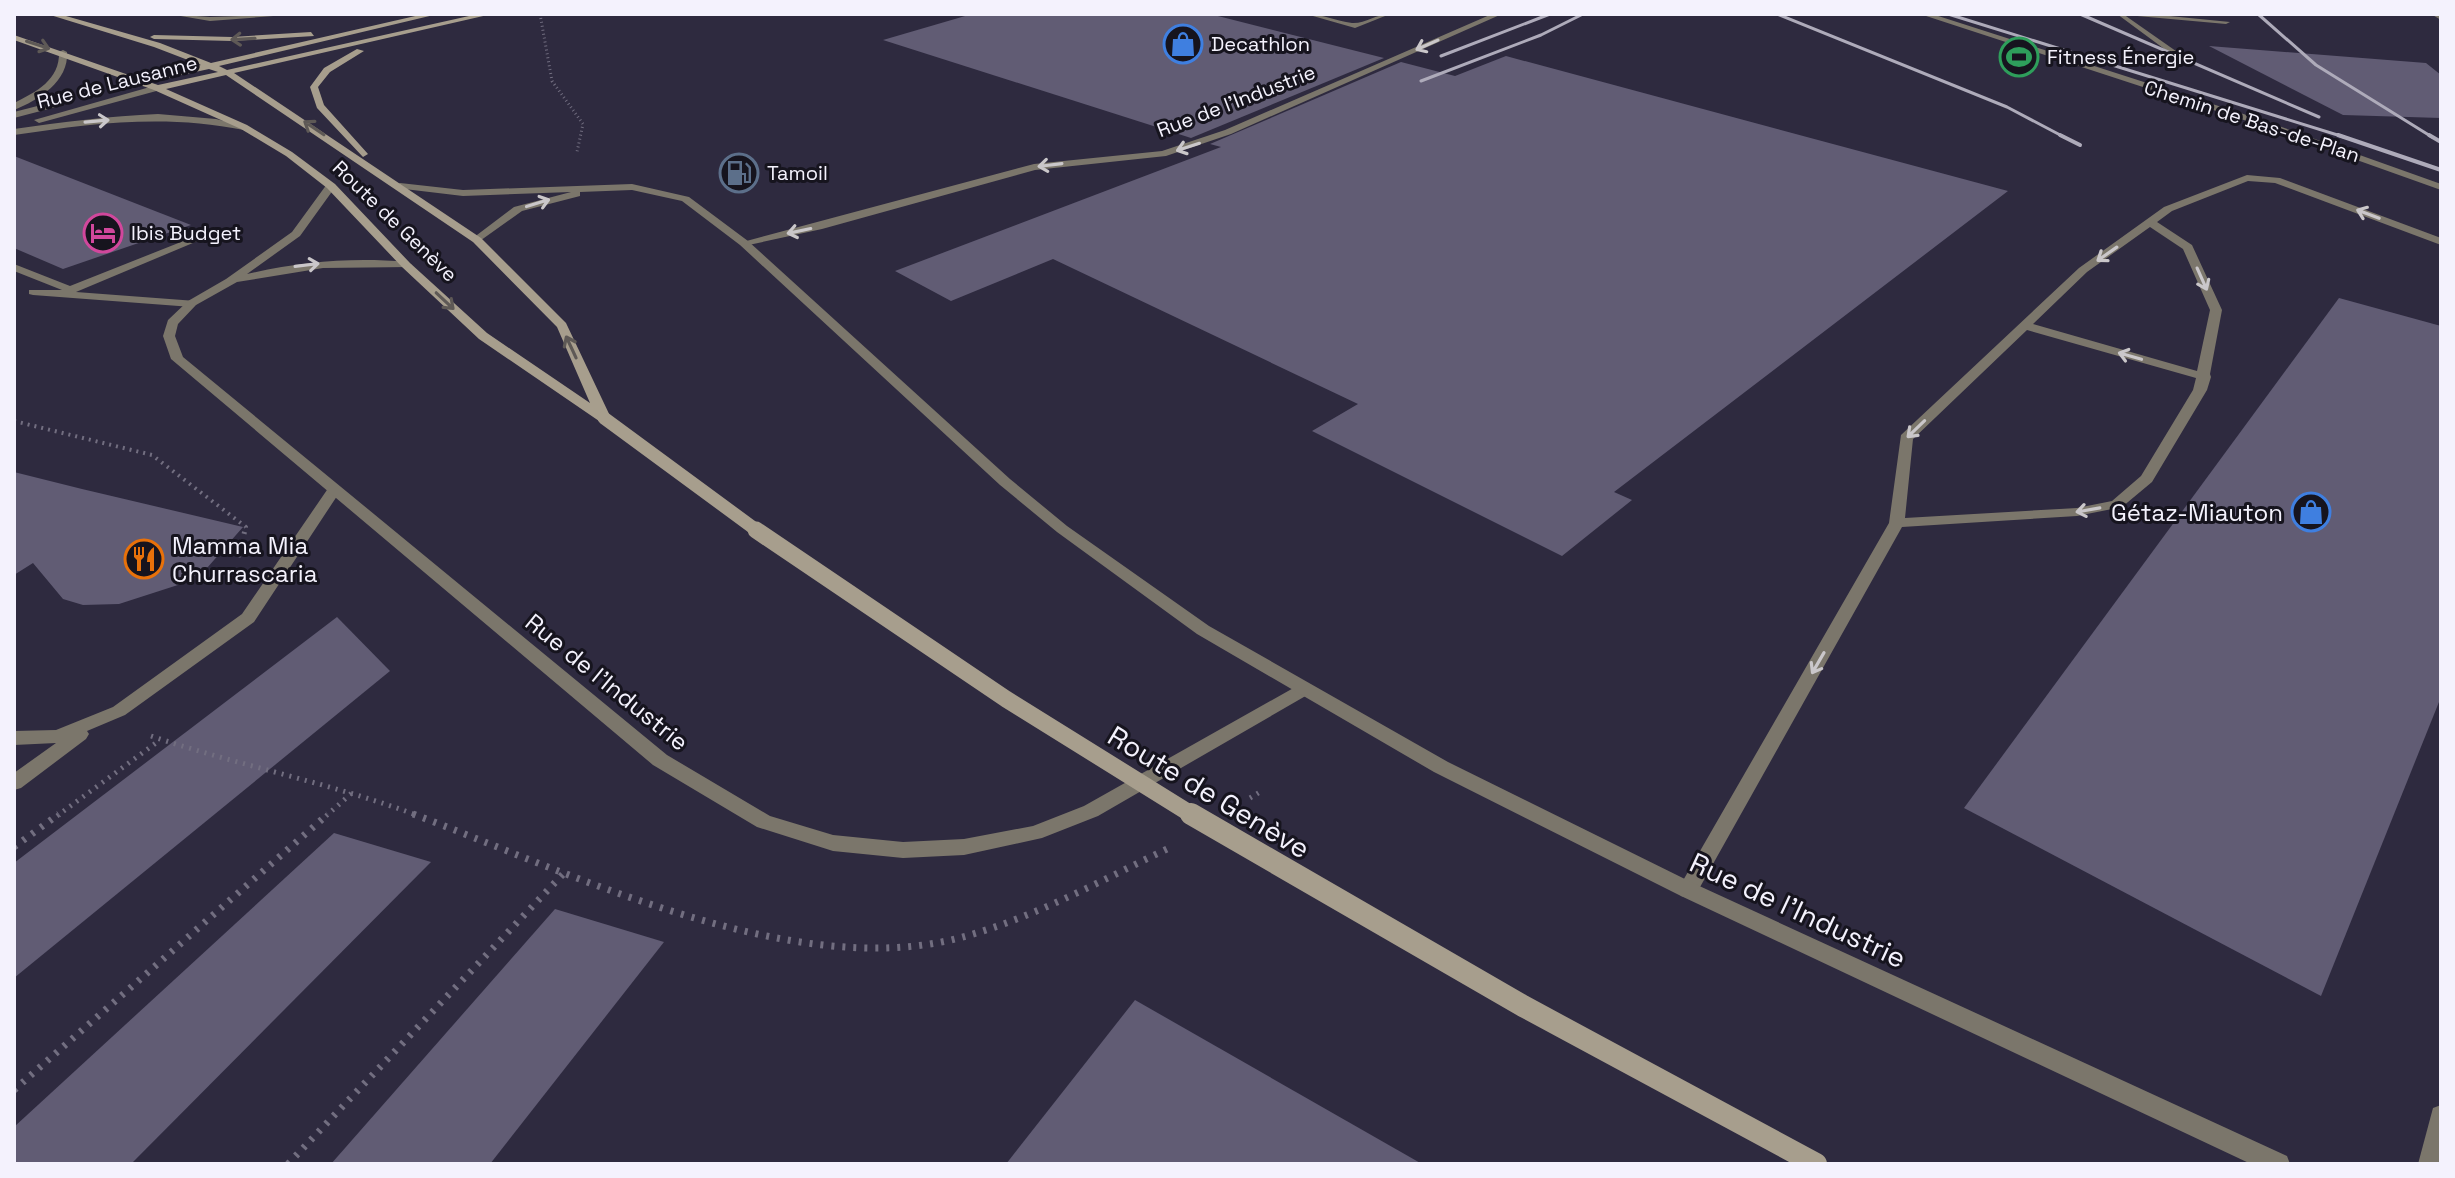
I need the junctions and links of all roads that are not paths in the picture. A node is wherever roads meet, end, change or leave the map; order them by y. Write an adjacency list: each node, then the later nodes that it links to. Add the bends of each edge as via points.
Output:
1 (51, 14): 15 (main road)
2 (173, 14): 3 (street, via 210,19)
3 (295, 14)
4 (434, 14): 13 (main road)
5 (488, 14): 16 (main road)
6 (1310, 14): 7 (street, via 1355,26)
7 (1386, 14)
8 (1498, 14): 37 (street, Rue de l'Industrie, one-way to 37, via 1241,127 1163,154 1034,167)
9 (1924, 14): 32 (street, Chemin de Bas-de-Plan)
10 (2120, 14): 14 (street); 19 (street)
11 (2435, 14): 12 (street)
12 (2441, 18)
13 (397, 22): 15 (main road, one-way to 15, via 232,39); 20 (main road)
14 (2226, 22)
15 (129, 35): 20 (main road, Route de Genève)
16 (395, 36): 21 (main road, Rue de Lausanne); 28 (main road, via 341,60 314,87 320,106)
17 (14, 37): 18 (main road, Route de Genève, one-way to 18)
18 (63, 52): 22 (main road, Route de Genève); 24 (street, via 53,81)
19 (2189, 63)
20 (210, 65): 21 (main road, Route de Genève); 22 (main road)
21 (228, 73): 23 (main road, Rue de Lausanne); 28 (main road, Route de Genève, one-way to 21)
22 (140, 82): 23 (main road, Route de Genève); 25 (street, Rue de Lausanne)
23 (157, 88): 26 (main road, Route de Genève); 27 (street, Rue de Lausanne)
24 (14, 107)
25 (14, 115)
26 (244, 127): 27 (street, one-way to 26, via 165,117); 29 (main road, Route de Genève)
27 (14, 130)
28 (379, 171): 30 (main road, Route de Genève)
29 (331, 186): 38 (main road, Route de Genève); 40 (street, Rue de l'Industrie, via 296,234)
30 (400, 186): 31 (street, Rue de l'Industrie, via 463,193); 35 (main road, Route de Genève)
31 (608, 187): 35 (street, Rue de l'Industrie, one-way to 31, via 518,209); 37 (street, Rue de l'Industrie, via 653,189 685,199)
32 (2441, 187)
33 (2152, 223): 36 (street, one-way to 33, via 2262,178 2226,185 2168,209); 45 (street, one-way to 45, via 2083,270); 46 (street, one-way to 46, via 2188,247 2216,310)
34 (195, 240): 41 (street)
35 (477, 240): 47 (main road, Route de Genève, one-way to 35, via 562,326)
36 (2441, 242)
37 (744, 243): 50 (street, Rue de l'Industrie, via 1062,529 1203,630)
38 (406, 265): 40 (street, Rue de l'Industrie, one-way to 38, via 318,263); 47 (main road, Route de Genève, one-way to 47, via 483,336)
39 (14, 267): 41 (street)
40 (230, 281): 44 (street, Rue de l'Industrie)
41 (70, 290): 43 (street)
42 (33, 292): 43 (street)
43 (88, 297): 44 (street)
44 (192, 303): 48 (street, Rue de l'Industrie, via 172,323 169,336 177,359)
45 (2025, 326): 46 (street, one-way to 45); 49 (street, one-way to 49, via 1906,438)
46 (2205, 377): 49 (street, one-way to 49, via 2147,479 2117,504 2077,512)
47 (604, 418): 56 (main road, Route de Genève, bridge, via 712,501 921,646 1241,847 1685,1098)
48 (334, 490): 50 (street, Rue de l'Industrie, via 660,760 764,822 833,843 903,850 964,847 1035,833 1091,811); 51 (street, via 248,618 119,711)
49 (1897, 523): 54 (street, one-way to 54)
50 (1303, 690): 54 (street, Rue de l'Industrie, via 1441,767)
51 (101, 718): 52 (street, via 58,736); 53 (street)
52 (14, 738)
53 (14, 783)
54 (1688, 890): 57 (street, Rue de l'Industrie)
55 (2441, 1116): 58 (street)
56 (1816, 1164)
57 (2278, 1164)
58 (2430, 1164)

